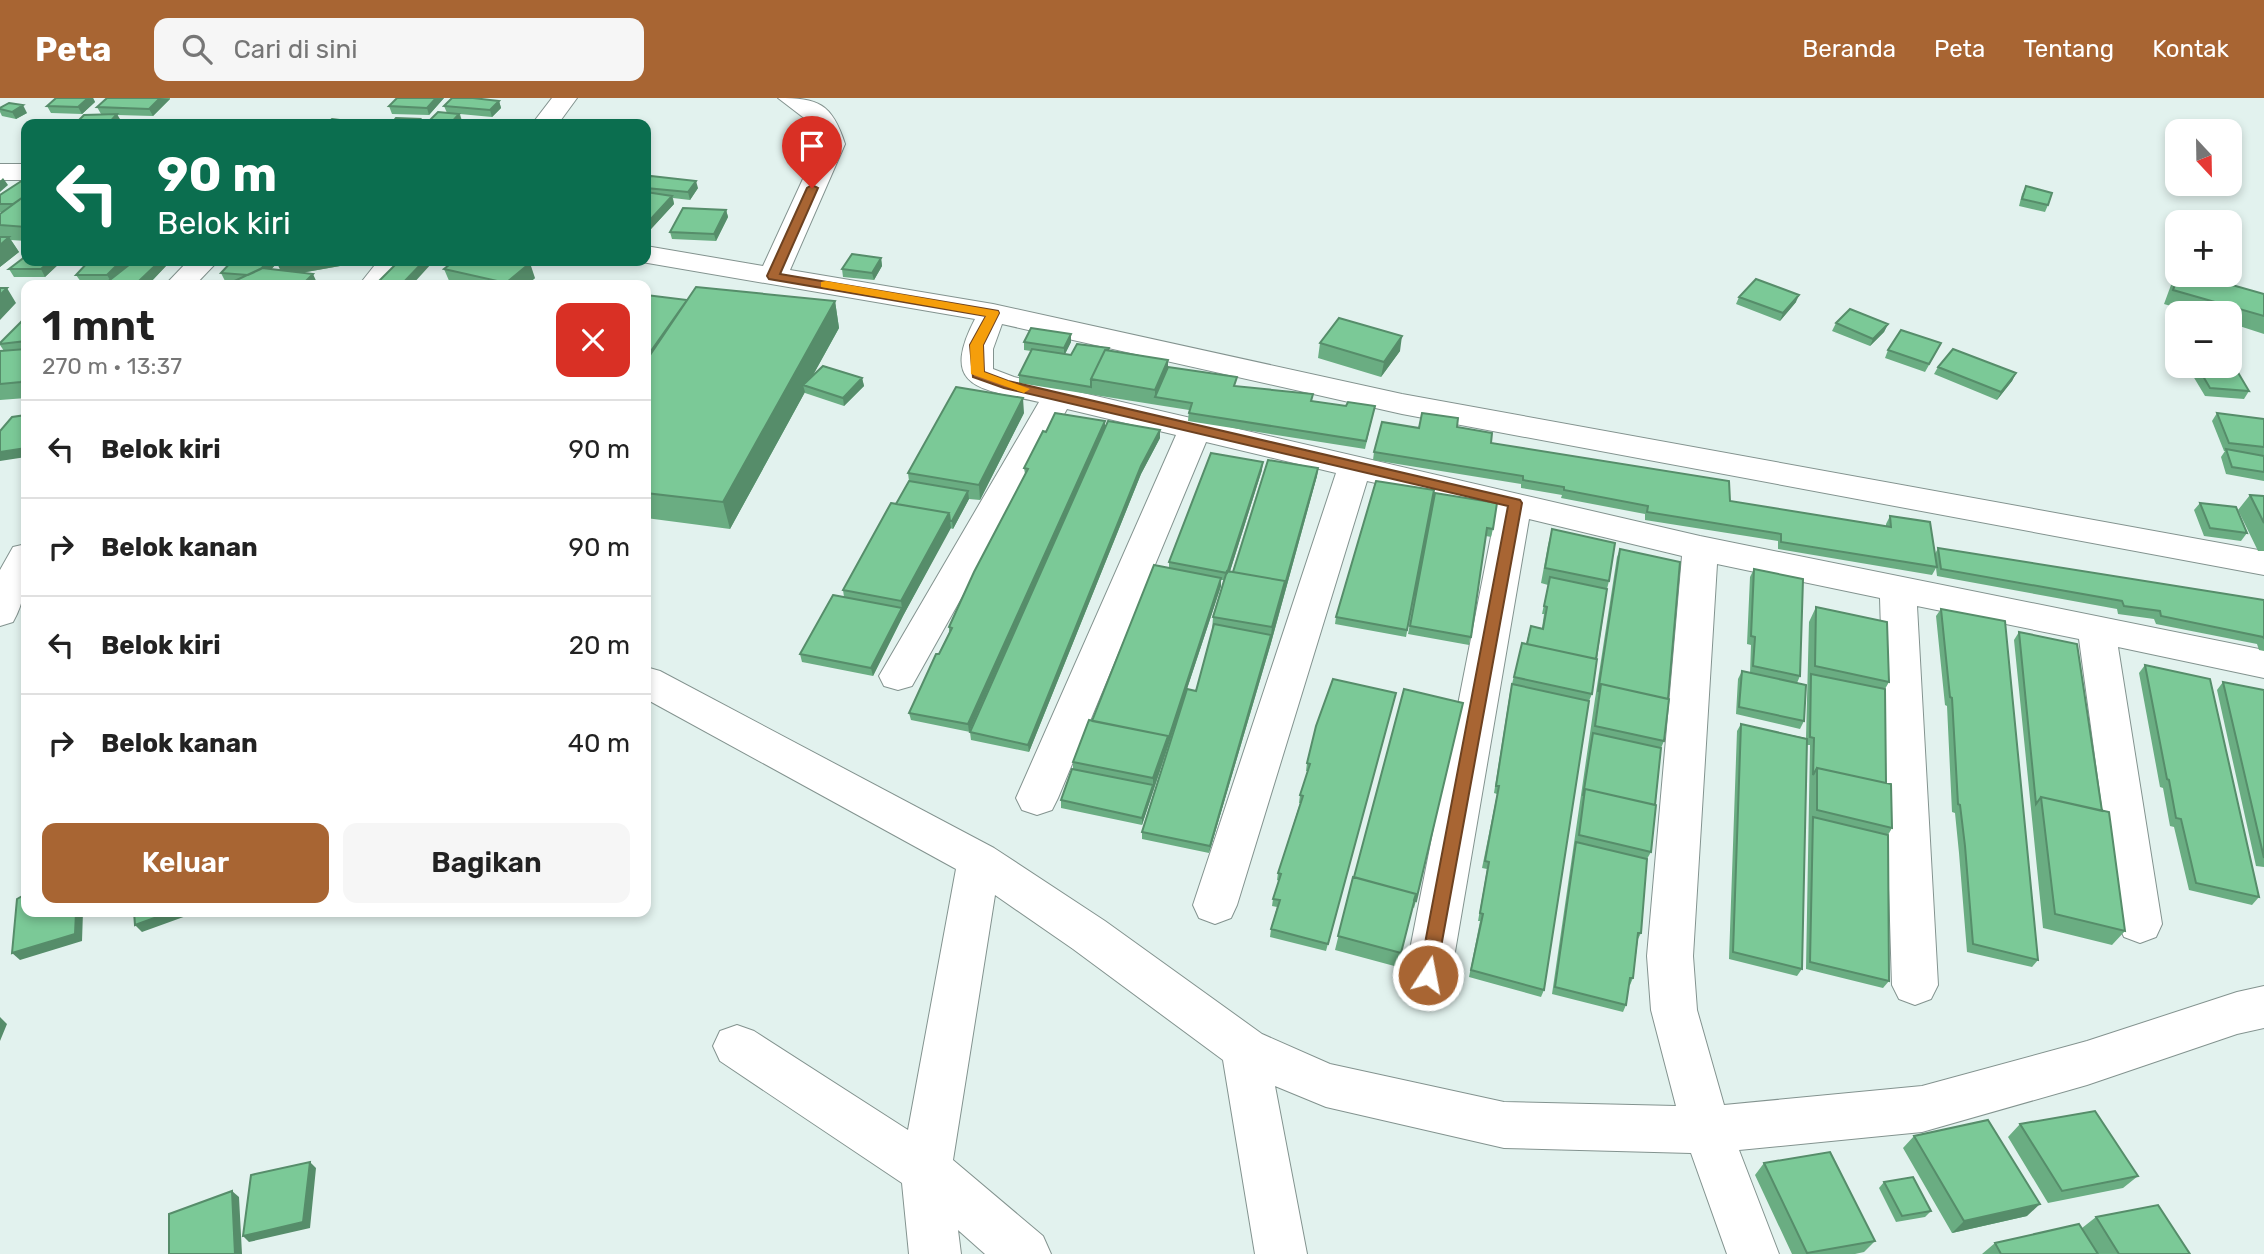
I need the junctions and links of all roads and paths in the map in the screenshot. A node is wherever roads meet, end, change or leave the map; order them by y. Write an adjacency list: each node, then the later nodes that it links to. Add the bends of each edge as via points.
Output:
1 (565, 98): 3 (street)
2 (790, 98): 9 (street, via 826,123 832,144)
3 (549, 119)
4 (0, 172): 5 (street)
5 (21, 172)
6 (651, 256): 9 (street)
7 (199, 266): 10 (street)
8 (389, 266): 11 (street)
9 (773, 276): 12 (street)
10 (184, 280)
11 (377, 280)
12 (993, 313): 13 (street, via 976,345 978,374); 18 (street, via 1402,404)
13 (1058, 397): 14 (street); 24 (street)
14 (1195, 428): 15 (street); 26 (street)
15 (1355, 465): 16 (street); 28 (street)
16 (1515, 503): 17 (street); 30 (street)
17 (1700, 548): 20 (street); 35 (street, via 1670,956 1674,1010)
18 (2264, 564)
19 (21, 565): 21 (street, via 4,595)
20 (1898, 588): 22 (street); 31 (street)
21 (0, 613)
22 (2096, 629): 23 (street); 29 (street)
23 (2264, 664)
24 (898, 676)
25 (651, 684): 27 (street)
26 (1037, 798)
27 (979, 861): 34 (street); 36 (street)
28 (1215, 905)
29 (2140, 924)
30 (1428, 975)
31 (1916, 985)
32 (2264, 1007): 35 (street, via 1922,1109)
33 (737, 1046): 36 (street)
34 (1245, 1049): 35 (street, via 1326,1084 1504,1125); 39 (street)
35 (1706, 1130): 40 (street)
36 (926, 1170): 37 (street); 38 (street)
37 (935, 1254)
38 (1025, 1254)
39 (1281, 1254)
40 (1753, 1254)

